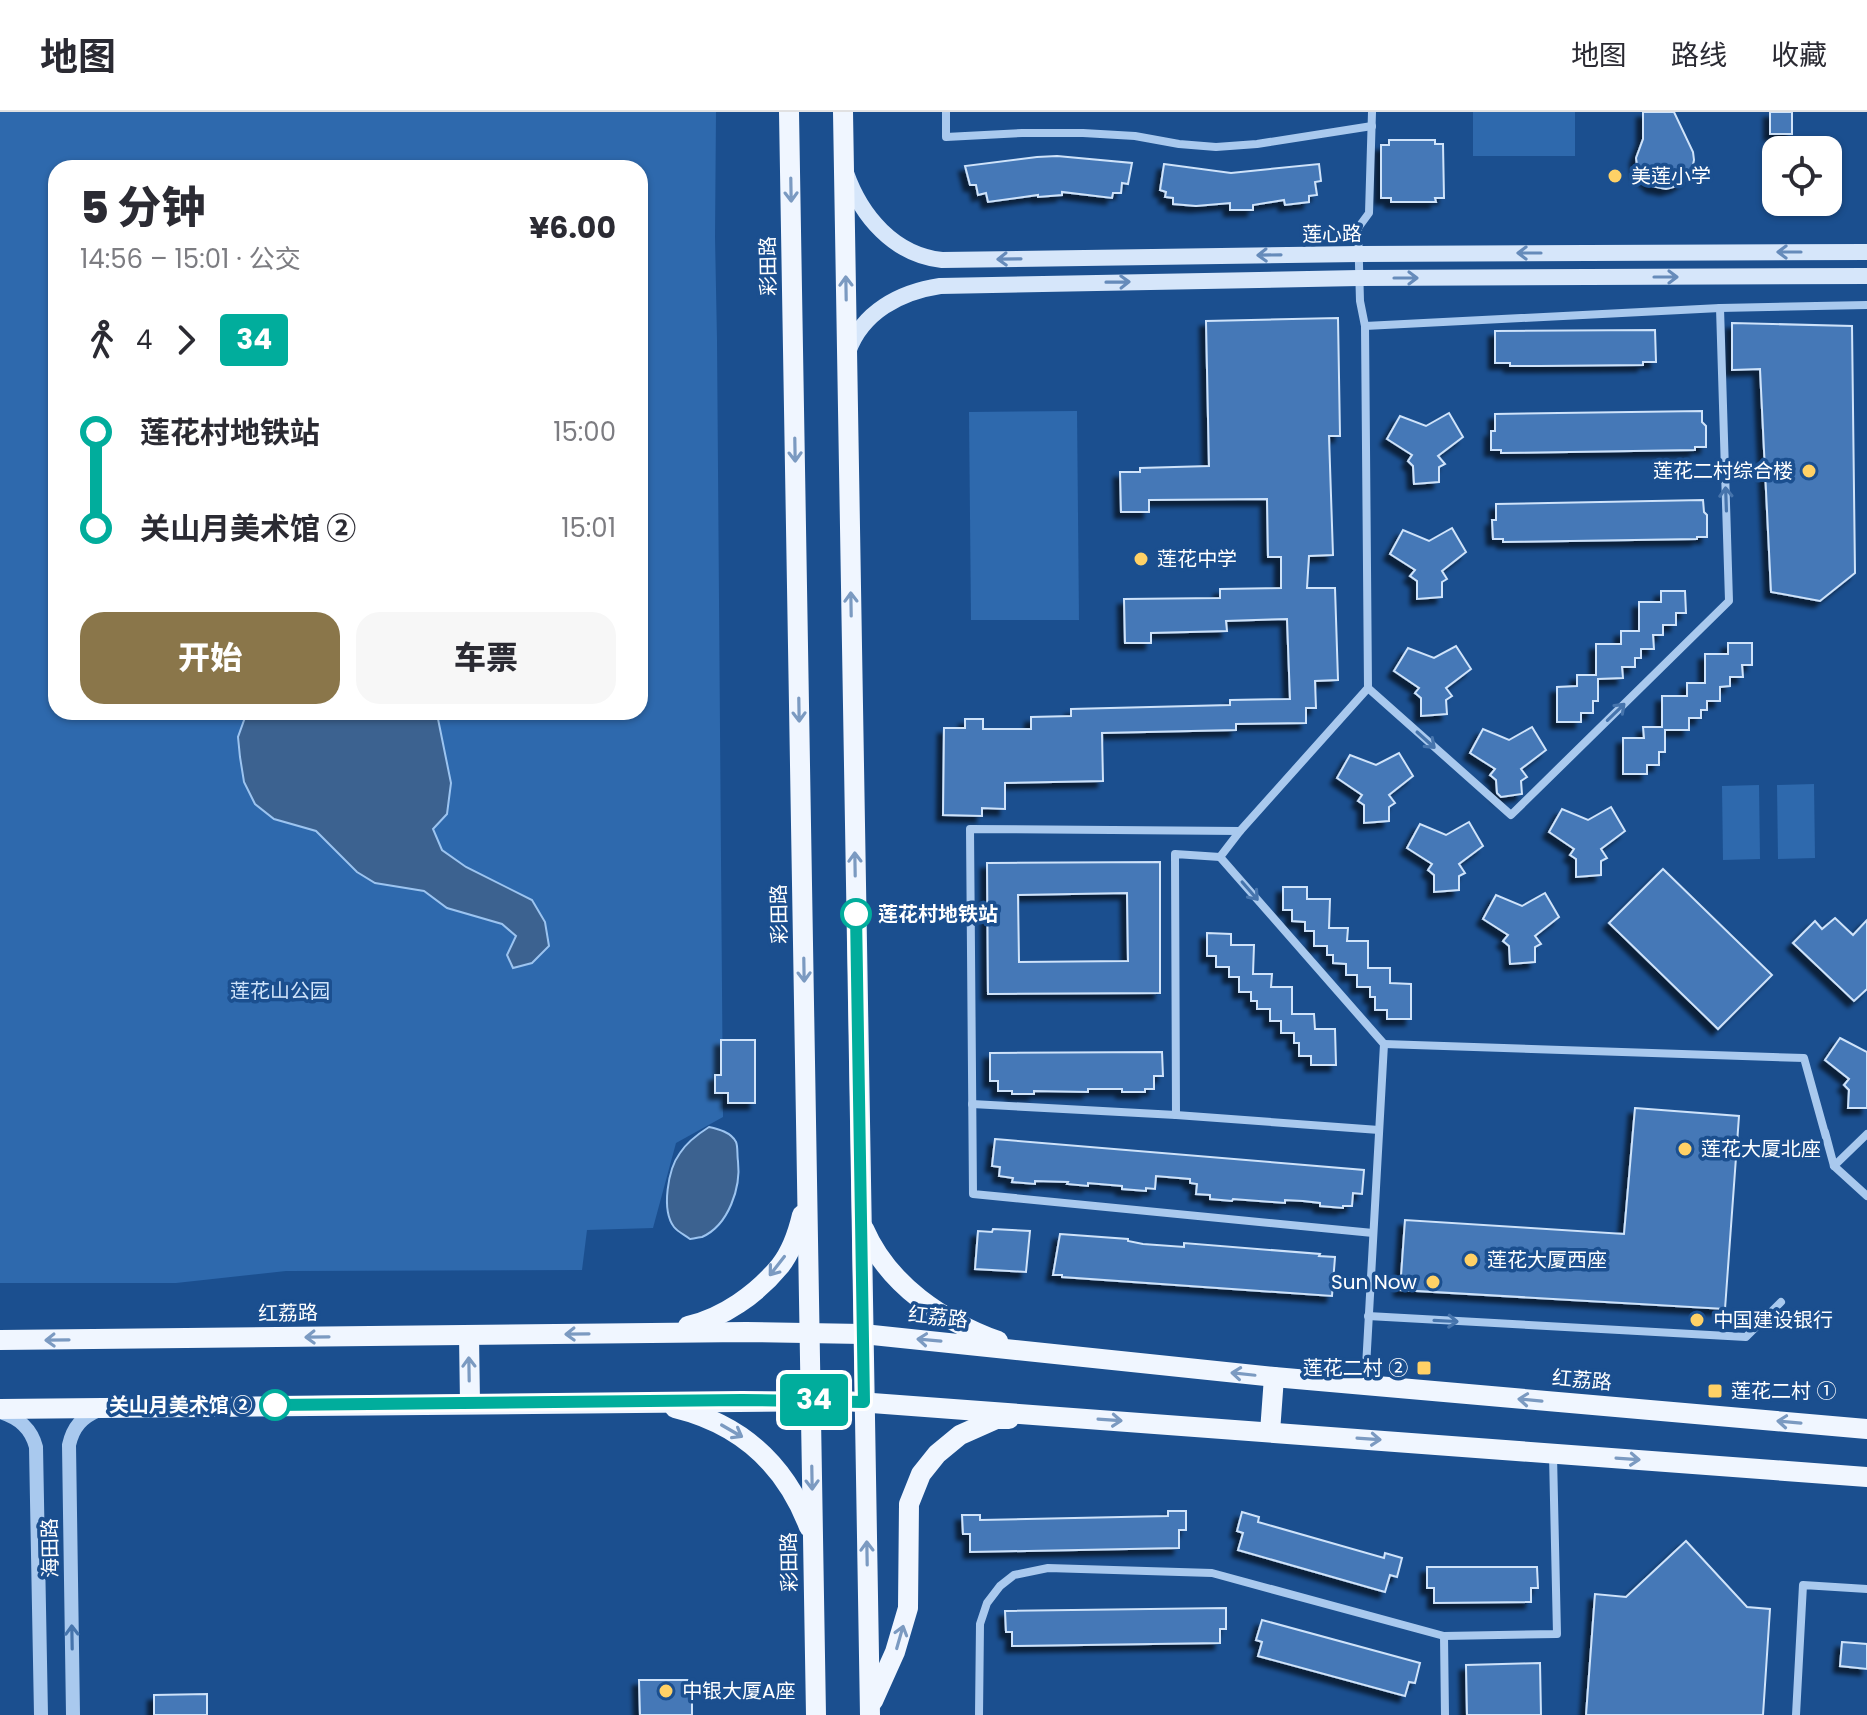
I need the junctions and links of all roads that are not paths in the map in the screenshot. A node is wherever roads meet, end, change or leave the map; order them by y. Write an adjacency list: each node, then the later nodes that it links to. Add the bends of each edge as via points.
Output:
1 (789, 112): 25 (main road, 彩田路, one-way to 25)
2 (843, 112): 6 (main road)
3 (946, 112): 5 (street, via 946,137 1083,133 1216,147)
4 (1372, 112): 5 (street)
5 (1372, 126): 8 (street, via 1369,213 1358,228)
6 (844, 166): 8 (main road, 莲心路, one-way to 6, via 931,259 901,247 882,231 856,195); 14 (main road, one-way to 6)
7 (1867, 252): 8 (main road, 莲心路, one-way to 8)
8 (1359, 254): 10 (street)
9 (1867, 276): 10 (main road, one-way to 9)
10 (1359, 278): 13 (street); 14 (main road, one-way to 10, via 857,334 882,308 899,296 927,288)
11 (1867, 305): 12 (street)
12 (1720, 308): 13 (street); 15 (street, one-way to 12, via 1511,815 1729,601)
13 (1365, 326): 15 (street)
14 (847, 354): 27 (main road, one-way to 14)
15 (1368, 688): 16 (street)
16 (1240, 831): 17 (street); 19 (street, via 970,829)
17 (1220, 857): 18 (street, one-way to 18); 20 (street, via 1175,854)
18 (1384, 1044): 21 (street); 24 (street, via 1804,1058)
19 (972, 1104): 20 (street); 28 (street, via 973,1194)
20 (1176, 1115): 21 (street)
21 (1379, 1130): 28 (street)
22 (1825, 1132): 24 (street)
23 (1867, 1134): 24 (street)
24 (1834, 1166): 26 (street)
25 (807, 1195): 31 (main road, 彩田路); 32 (main road, one-way to 32, via 781,1264 761,1285 701,1323)
26 (1867, 1196)
27 (861, 1223): 33 (main road); 36 (main road, via 893,1273 934,1309 989,1337)
28 (1373, 1233): 30 (street)
29 (1781, 1302): 30 (street, one-way to 29, via 1746,1337)
30 (1368, 1316): 38 (street)
31 (810, 1332): 32 (main road, 红荔路); 33 (main road, 红荔路); 39 (main road, 彩田路)
32 (655, 1333): 34 (main road, 红荔路, one-way to 34)
33 (863, 1334): 36 (main road, 红荔路, one-way to 33); 41 (main road)
34 (469, 1335): 35 (main road, 红荔路, one-way to 35); 42 (main road, one-way to 34)
35 (0, 1340)
36 (1053, 1354): 37 (main road, 红荔路, one-way to 36)
37 (1274, 1377): 38 (main road, 红荔路); 47 (main road)
38 (1365, 1385): 46 (main road, 红荔路, one-way to 38)
39 (811, 1400): 40 (main road); 41 (main road); 50 (main road, 彩田路, one-way to 50)
40 (631, 1401): 42 (main road); 50 (main road, one-way to 50, via 696,1414 746,1439 784,1481)
41 (864, 1402): 45 (main road); 53 (main road, one-way to 41)
42 (470, 1403): 43 (main road)
43 (115, 1407): 44 (main road); 55 (street, 海田路, one-way to 43, via 69,1445 82,1420)
44 (0, 1410): 54 (street, 海田路, via 22,1422 36,1447)
45 (1065, 1417): 47 (main road, one-way to 47); 53 (main road, one-way to 45, via 908,1608 909,1504 921,1474 960,1435 996,1419)
46 (1867, 1429)
47 (1270, 1432): 48 (main road, one-way to 48)
48 (1553, 1453): 49 (main road, one-way to 49); 52 (street, via 1557,1634)
49 (1867, 1477)
50 (813, 1540): 56 (main road, 彩田路)
51 (1867, 1589): 59 (street, via 1803,1585)
52 (1444, 1636): 57 (street, via 1212,1573 1048,1568 1014,1575 987,1603 980,1624); 58 (street)
53 (870, 1712)
54 (41, 1715)
55 (73, 1715)
56 (816, 1715)
57 (979, 1715)
58 (1445, 1715)
59 (1796, 1715)

